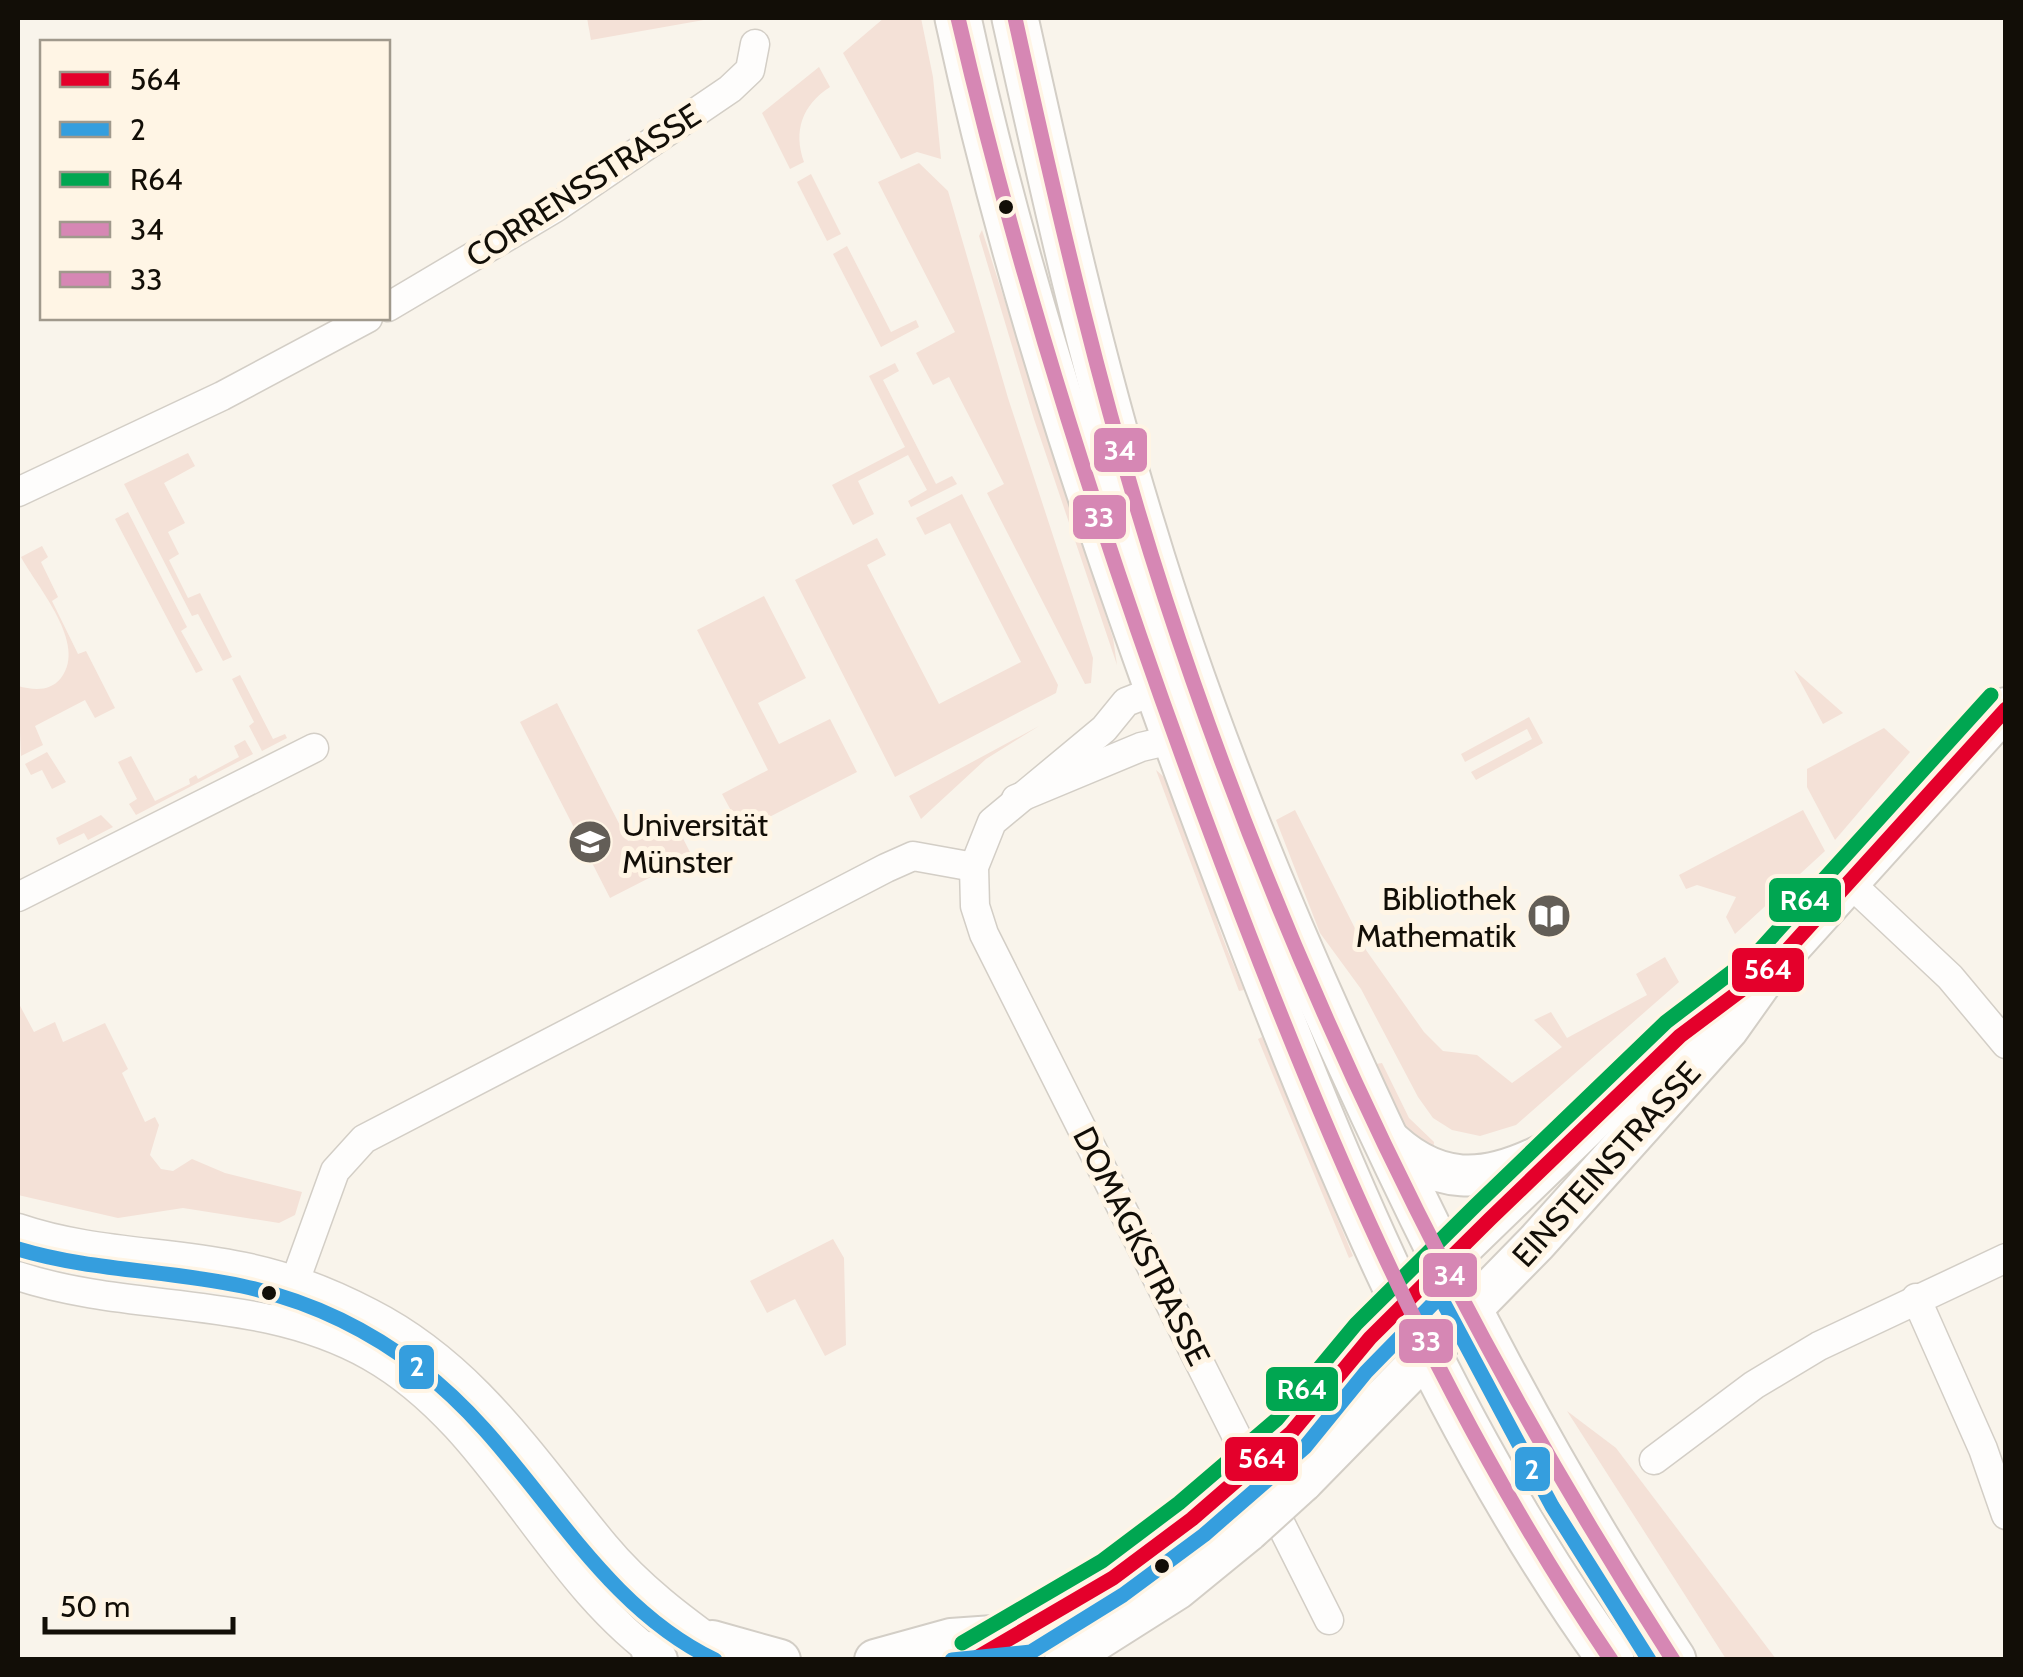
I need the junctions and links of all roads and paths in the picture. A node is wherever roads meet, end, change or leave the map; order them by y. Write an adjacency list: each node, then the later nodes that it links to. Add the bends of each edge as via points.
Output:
1 (958, 18): 7 (main road, via 1034,320)
2 (1015, 18): 8 (main road, via 1115,434)
3 (755, 44): 4 (street, CORRENSSTRASSE, via 750,70 730,89 555,208)
4 (390, 306)
5 (364, 320): 6 (street)
6 (18, 492)
7 (1142, 696): 8 (street); 10 (main road); 12 (street)
8 (1201, 702): 10 (street); 19 (main road, via 1245,823)
9 (2006, 708): 14 (main road, EINSTEINSTRASSE)
10 (1176, 739): 12 (street); 26 (main road, via 1324,1125)
11 (314, 748): 15 (street)
12 (1016, 799): 13 (street, via 992,822)
13 (974, 867): 24 (street, via 913,856 886,868 364,1139 336,1170); 32 (street, DOMAGKSTRASSE, via 984,934)
14 (1851, 884): 16 (main road, EINSTEINSTRASSE); 17 (street, via 1950,977)
15 (18, 897)
16 (1772, 968): 18 (main road, EINSTEINSTRASSE, via 1694,1024); 27 (main road, EINSTEINSTRASSE, via 1728,1029)
17 (2006, 1044)
18 (1586, 1127): 19 (main road, via 1530,1161 1476,1177 1424,1166); 22 (main road, EINSTEINSTRASSE)
19 (1382, 1134): 22 (main road)
20 (18, 1228): 24 (street, via 91,1246 231,1264)
21 (2006, 1258): 25 (street)
22 (1445, 1263): 26 (main road, EINSTEINSTRASSE); 27 (main road)
23 (18, 1276): 28 (street)
24 (296, 1282): 28 (street); 34 (street, via 372,1314 451,1367 531,1449 606,1548)
25 (1916, 1298): 30 (street, via 1754,1386); 31 (street)
26 (1404, 1303): 29 (main road); 33 (main road, EINSTEINSTRASSE, bridge, via 1290,1433 1229,1488 1113,1578)
27 (1470, 1313): 29 (main road, EINSTEINSTRASSE); 41 (main road, via 1562,1483)
28 (281, 1320): 35 (street, via 371,1357 438,1408 576,1581)
29 (1430, 1355): 39 (main road, EINSTEINSTRASSE, bridge, via 1248,1531 1177,1590); 40 (main road, via 1513,1511)
30 (1654, 1460)
31 (2006, 1515)
32 (1329, 1620)
33 (1022, 1634): 37 (main road, via 952,1640); 38 (main road, EINSTEINSTRASSE)
34 (725, 1650): 36 (main road)
35 (657, 1657)
36 (780, 1660)
37 (875, 1660)
38 (972, 1660)
39 (1065, 1660)
40 (1611, 1660)
41 (1673, 1660)

